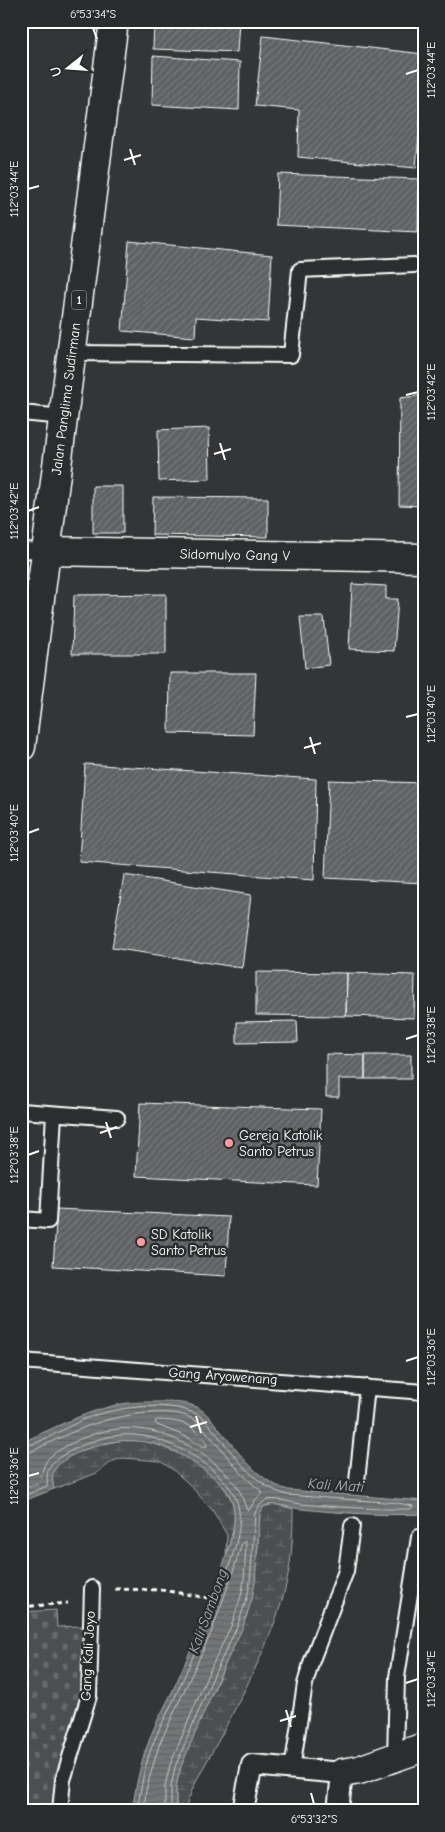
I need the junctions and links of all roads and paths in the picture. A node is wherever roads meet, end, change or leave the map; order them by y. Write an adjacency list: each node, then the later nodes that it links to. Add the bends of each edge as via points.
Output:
1 (114, 21): 3 (main road, Jalan Panglima Sudirman / 1)
2 (414, 264): 3 (lane, via 300,270 291,355)
3 (72, 354): 5 (main road, Jalan Panglima Sudirman / 1)
4 (21, 413): 5 (lane)
5 (64, 417): 6 (main road, Jalan Panglima Sudirman / 1)
6 (34, 551): 7 (main road, Sidomulyo Gang V); 8 (main road, Jalan Panglima Sudirman / 1)
7 (424, 558)
8 (23, 714): 9 (main road, Jalan Panglima Sudirman / 1)
9 (21, 747)
10 (21, 1112): 11 (lane)
11 (54, 1114): 12 (lane); 13 (lane, via 48,1221)
12 (116, 1118)
13 (21, 1219)
14 (21, 1361): 15 (lane, Gang Aryowenang)
15 (367, 1387): 16 (lane, Gang Aryowenang); 17 (lane)
16 (424, 1392)
17 (357, 1481)
18 (352, 1526): 25 (lane, via 346,1571 305,1684)
19 (419, 1537): 24 (lane, via 397,1677)
20 (91, 1595): 21 (path, via 162,1590); 22 (path); 27 (lane, Gang Kali Joyo, via 89,1696 63,1780)
21 (208, 1598)
22 (21, 1607)
23 (424, 1747): 24 (main road)
24 (395, 1758): 26 (main road)
25 (292, 1768): 26 (street); 28 (street, via 252,1765)
26 (342, 1773): 29 (street)
27 (60, 1811)
28 (243, 1811)
29 (338, 1811)

